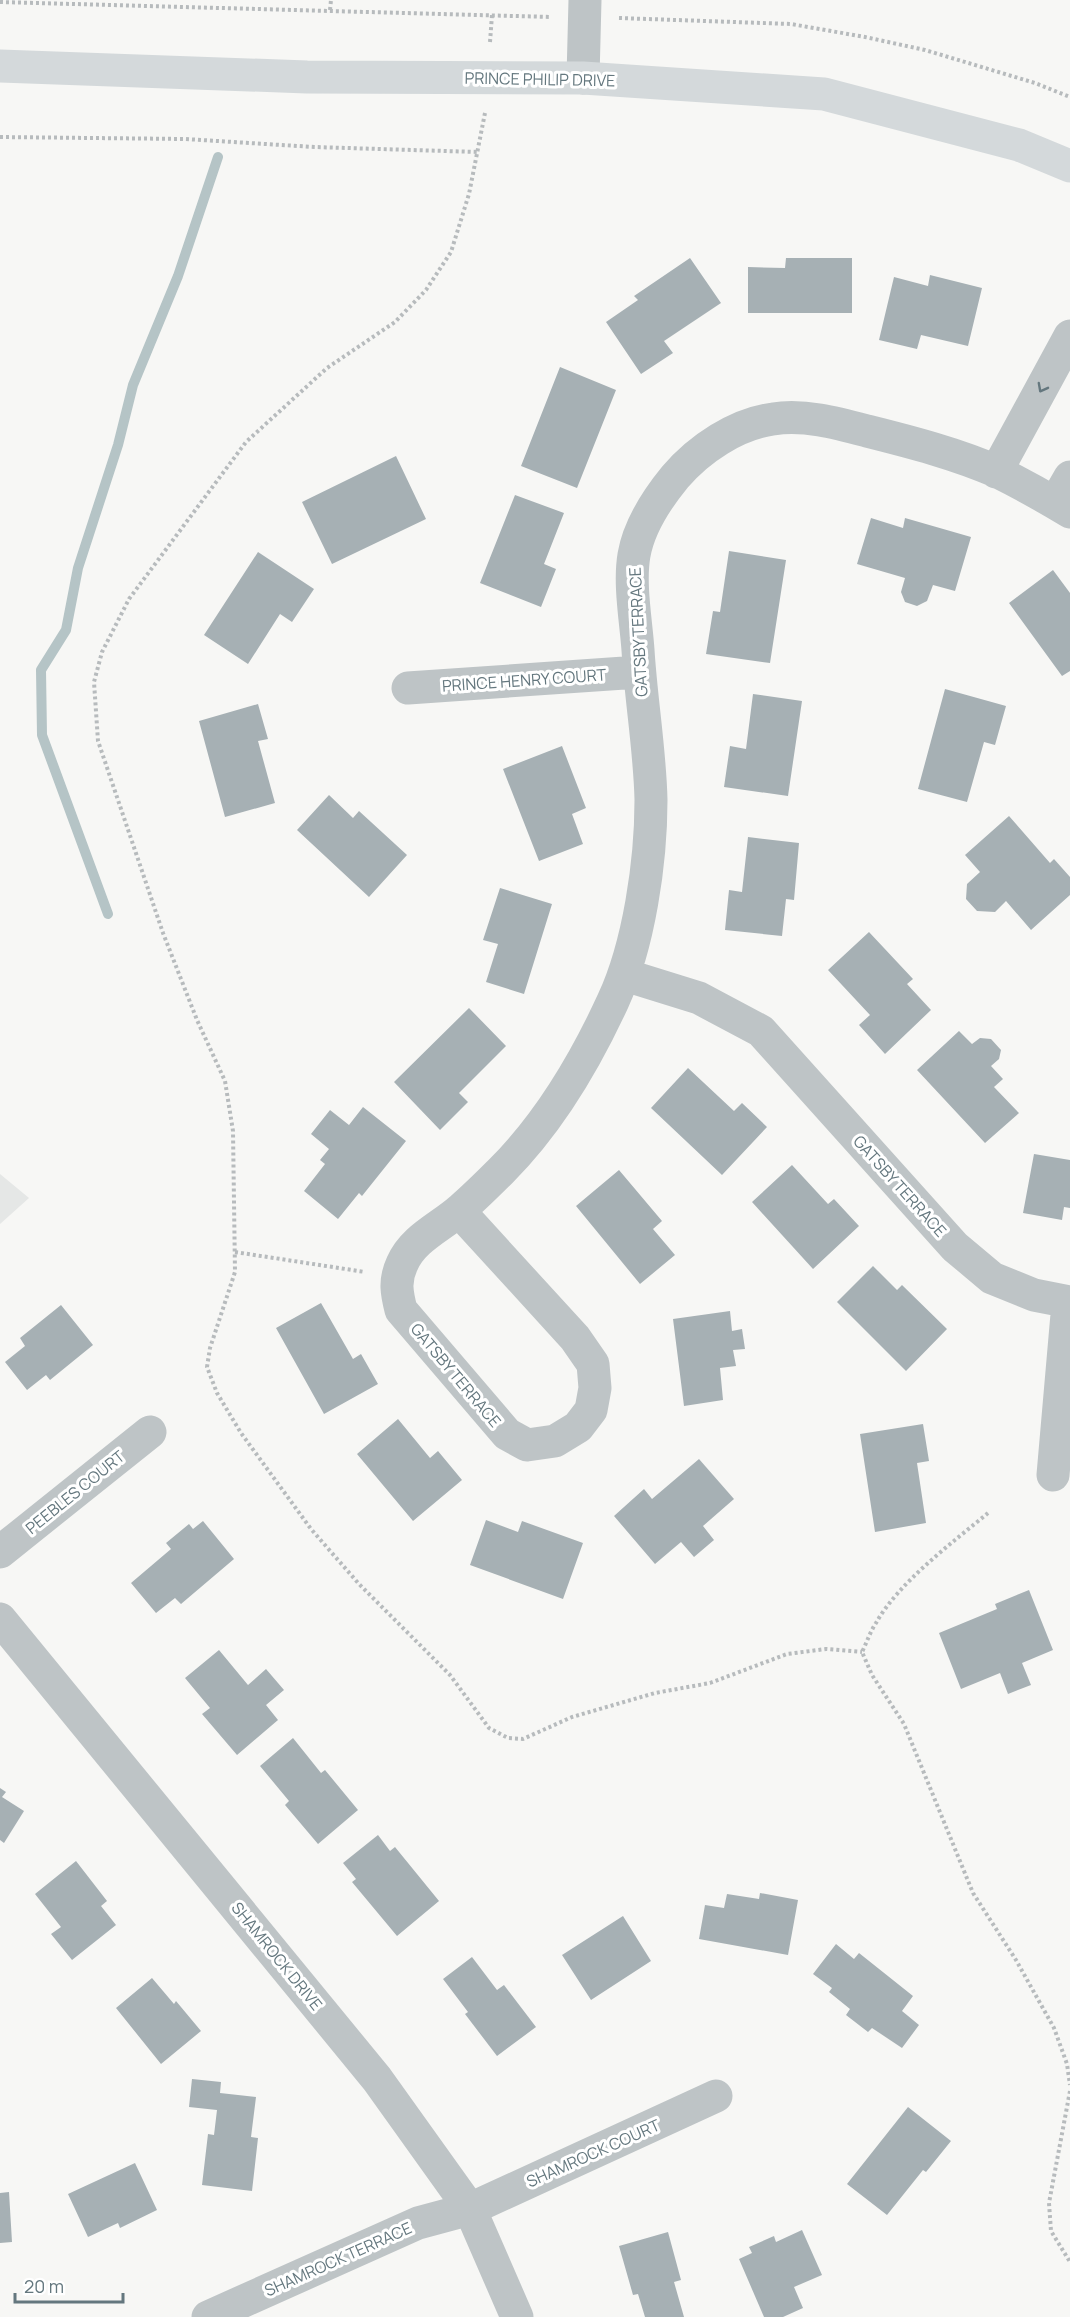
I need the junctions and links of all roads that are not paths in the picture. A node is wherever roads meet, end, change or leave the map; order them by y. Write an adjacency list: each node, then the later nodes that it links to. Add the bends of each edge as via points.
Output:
1 (585, 9): 3 (street)
2 (0, 66): 3 (street, PRINCE PHILIP DRIVE, via 307,77)
3 (583, 78): 4 (street, PRINCE PHILIP DRIVE, via 824,94 1019,145)
4 (1070, 166)
5 (1070, 336): 6 (street, one-way to 6)
6 (996, 472): 7 (street, GATSBY TERRACE); 8 (street, GATSBY TERRACE, via 896,438 799,417 754,423 704,449 660,495 634,553)
7 (1065, 497)
8 (639, 672): 9 (street, PRINCE HENRY COURT); 10 (street, GATSBY TERRACE, via 651,799 647,872)
9 (408, 688)
10 (625, 975): 11 (street, GATSBY TERRACE, via 593,1044 553,1109 504,1167); 12 (street, GATSBY TERRACE, via 699,998 761,1031 954,1247 992,1278 1034,1295)
11 (459, 1211): 11 (street, GATSBY TERRACE, via 575,1338 593,1364 595,1388 591,1410 578,1427 555,1441 527,1445 507,1434 401,1310 395,1287 401,1264 415,1244)
12 (1069, 1303): 14 (street)
13 (150, 1432): 15 (street, PEEBLES COURT)
14 (1053, 1476)
15 (0, 1552)
16 (0, 1619): 18 (street, SHAMROCK DRIVE, via 377,2079)
17 (716, 2097): 18 (street, SHAMROCK COURT)
18 (470, 2209): 19 (street, SHAMROCK TERRACE, via 418,2223); 20 (street, SHAMROCK DRIVE)
19 (208, 2317)
20 (517, 2317)

